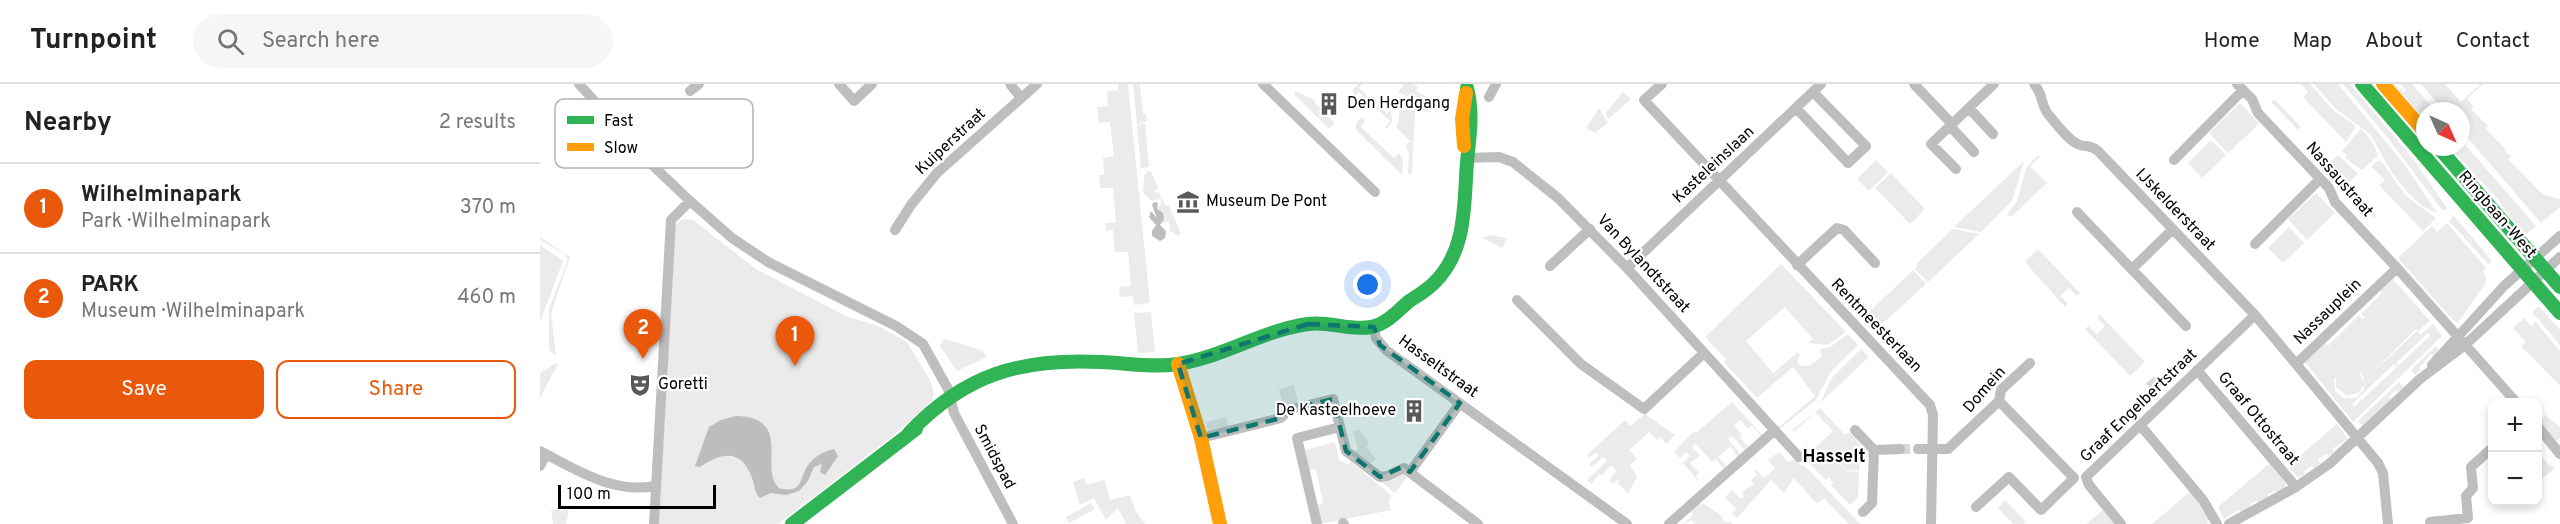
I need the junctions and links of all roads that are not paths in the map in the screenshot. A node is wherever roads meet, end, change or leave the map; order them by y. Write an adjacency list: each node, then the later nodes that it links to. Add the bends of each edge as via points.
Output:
1 (579, 84): 19 (street, Smidspad)
2 (839, 84): 3 (street, via 854,102)
3 (872, 84)
4 (1010, 84): 18 (street)
5 (1037, 84): 18 (street, Kuiperstraat)
6 (1263, 84): 33 (street)
7 (1496, 84): 17 (street)
8 (1662, 84): 32 (street, Rentmeesterlaan, via 1644,100)
9 (1914, 84): 23 (street)
10 (1994, 84): 21 (street)
11 (2034, 84): 37 (street, IJskelderstraat, via 2043,96 2046,112 2067,134 2077,144 2098,151)
12 (2362, 84): 49 (street, Ringbaan-West)
13 (2383, 84): 22 (street)
14 (1467, 86): 27 (street, via 1462,119)
15 (2240, 87): 28 (street); 31 (street, Nassaustraat, via 2252,99 2258,113)
16 (1817, 88): 20 (street, Kasteleinslaan); 20 (street, via 1866,146 1858,155 1848,163)
17 (1489, 97)
18 (1021, 98): 38 (street, Kuiperstraat, via 937,172)
19 (592, 99)
20 (1796, 108): 32 (street, Kasteleinslaan)
21 (1968, 108): 23 (street); 24 (street)
22 (2416, 122)
23 (1951, 125): 25 (street); 30 (street, via 1931,144)
24 (1993, 134)
25 (1974, 152)
26 (2446, 156): 42 (street, Ringbaan-West)
27 (1467, 158): 36 (street, Van Bylandtstraat, via 1498,157 1513,162); 57 (street, via 1463,225 1421,292)
28 (2174, 159)
29 (655, 168): 34 (street, Smidspad)
30 (1956, 170)
31 (2320, 179): 40 (street); 47 (street, Nassaustraat, via 2335,202)
32 (1719, 181): 44 (street, Rentmeesterlaan); 46 (street, Kasteleinslaan)
33 (1375, 192)
34 (690, 201): 67 (street, Smidspad, via 732,238 768,262 910,333 929,353); 87 (street, via 671,220)
35 (2077, 212): 48 (street)
36 (1590, 229): 45 (street); 46 (street, Van Bylandtstraat)
37 (2173, 229): 48 (street); 55 (street, IJskelderstraat)
38 (896, 230)
39 (2560, 236): 42 (street)
40 (2255, 244)
41 (2560, 257): 50 (street)
42 (2535, 258): 49 (street); 50 (street, Ringbaan-West)
43 (1875, 263): 44 (street, via 1844,230 1837,228)
44 (1797, 265): 79 (street, Rentmeesterlaan, via 1930,405 1934,415)
45 (1550, 266)
46 (1627, 268): 60 (street, Van Bylandtstraat)
47 (2397, 268): 58 (street); 63 (street, Nassauplein)
48 (2132, 269): 56 (street)
49 (2522, 270): 51 (street, Ringbaan-West); 58 (street)
50 (2546, 270): 51 (street); 52 (street, Ringbaan-West)
51 (2533, 281): 54 (street, Ringbaan-West); 59 (street)
52 (2560, 287)
53 (1517, 300): 60 (street, via 1581,364 1644,409)
54 (2560, 313)
55 (2255, 315): 63 (street, IJskelderstraat); 64 (street, Graaf Engelbertstraat)
56 (2186, 326)
57 (1374, 327): 62 (street, via 1308,324); 69 (street, Hasseltstraat, via 1380,345)
58 (2456, 336): 59 (street); 65 (street)
59 (2465, 345): 65 (street); 66 (street)
60 (1704, 353): 72 (street, Van Bylandtstraat)
61 (2030, 363): 68 (street, Domein, via 2001,390)
62 (1178, 364): 67 (street, via 1053,361 1026,365); 75 (street)
63 (2296, 364): 76 (street, Nassauplein)
64 (2197, 370): 70 (street, Graaf Engelbertstraat); 88 (street, Graaf Ottostraat)
65 (2420, 379): 76 (street)
66 (2512, 398)
67 (950, 399): 93 (street, via 925,425 909,433); 94 (street, Smidspad)
68 (1999, 401): 79 (street, Domein, via 1948,449); 89 (street, via 2074,478 2041,510 2009,477)
69 (1460, 403): 86 (street); 98 (street, Hasseltstraat)
70 (2140, 425): 101 (street, Graaf Engelbertstraat, via 2086,477); 102 (street, via 2212,511)
71 (1340, 427): 75 (street, via 1333,399 1288,410 1281,418); 86 (street, via 1346,451 1380,477 1400,468); 96 (street, via 1297,438)
72 (1775, 430): 84 (street, Van Bylandtstraat); 99 (street)
73 (1855, 430): 80 (street)
74 (2542, 432): 83 (street)
75 (1201, 438): 95 (street)
76 (2356, 439): 88 (street); 104 (street, Nassauplein, via 2379,463)
77 (1900, 449): 80 (street)
78 (1918, 449): 79 (street)
79 (1932, 449): 100 (street, Rentmeesterlaan)
80 (1874, 450): 90 (street, via 1872,503)
81 (543, 452): 85 (street); 87 (street, via 606,484)
82 (2488, 452): 91 (street, via 2471,466 2473,488 2466,496 2468,518)
83 (2560, 454)
84 (1799, 457)
85 (540, 466)
86 (1410, 472): 97 (street)
87 (656, 486): 92 (street)
88 (2296, 487): 103 (street)
89 (1976, 507)
90 (1863, 512)
91 (2430, 522)
92 (654, 524)
93 (792, 524)
94 (1013, 524)
95 (1220, 524)
96 (1317, 524)
97 (1478, 524)
98 (1627, 524)
99 (1669, 524)
100 (1931, 524)
101 (2121, 524)
102 (2217, 524)
103 (2229, 524)
104 (2388, 524)

